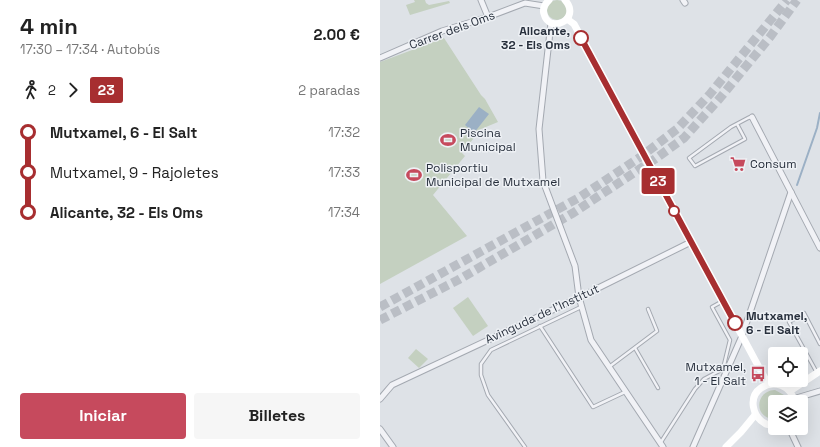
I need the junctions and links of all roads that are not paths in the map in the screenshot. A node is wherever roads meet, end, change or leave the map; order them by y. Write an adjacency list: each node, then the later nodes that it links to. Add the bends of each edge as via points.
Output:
1 (482, 0): 4 (street)
2 (565, 0): 5 (street, via 570,8)
3 (546, 3): 4 (street, Carrer dels Oms, via 525,3); 6 (street, via 544,14)
4 (488, 17): 7 (street, Carrer dels Oms, via 442,30)
5 (567, 19): 6 (street, via 559,24); 11 (street, via 574,24)
6 (551, 23): 13 (street, via 539,129 543,181 575,266)
7 (380, 58)
8 (752, 116): 9 (lane); 10 (street)
9 (737, 124): 9 (lane, via 689,158 695,166 745,139)
10 (791, 192): 12 (street); 18 (street)
11 (691, 242): 13 (street, Avinguda de l'Institut); 14 (street)
12 (820, 248)
13 (579, 297): 15 (street); 31 (street, Avinguda de l'Institut, via 392,385)
14 (723, 301): 18 (street); 36 (lane, via 712,308 730,340 723,369 704,379)
15 (582, 307): 17 (lane); 21 (street, via 591,340)
16 (648, 309): 20 (lane, via 657,331)
17 (540, 326): 28 (lane, via 593,408); 38 (lane, via 491,350 481,364 481,375 488,395)
18 (742, 336): 23 (street); 39 (street)
19 (820, 344): 22 (lane, via 804,313 790,322)
20 (635, 348): 21 (lane); 25 (lane)
21 (609, 368): 28 (street)
22 (818, 372): 26 (street)
23 (768, 384): 32 (street, via 760,389 754,398)
24 (784, 387): 26 (street)
25 (658, 388)
26 (790, 391): 29 (street)
27 (820, 391): 30 (street)
28 (625, 392): 36 (street)
29 (792, 395)
30 (808, 395)
31 (380, 399)
32 (755, 415): 33 (street); 40 (street)
33 (768, 424)
34 (380, 429): 37 (street)
35 (792, 435): 41 (street)
36 (662, 445)
37 (393, 447)
38 (526, 447)
39 (693, 447)
40 (726, 447)
41 (798, 447)

